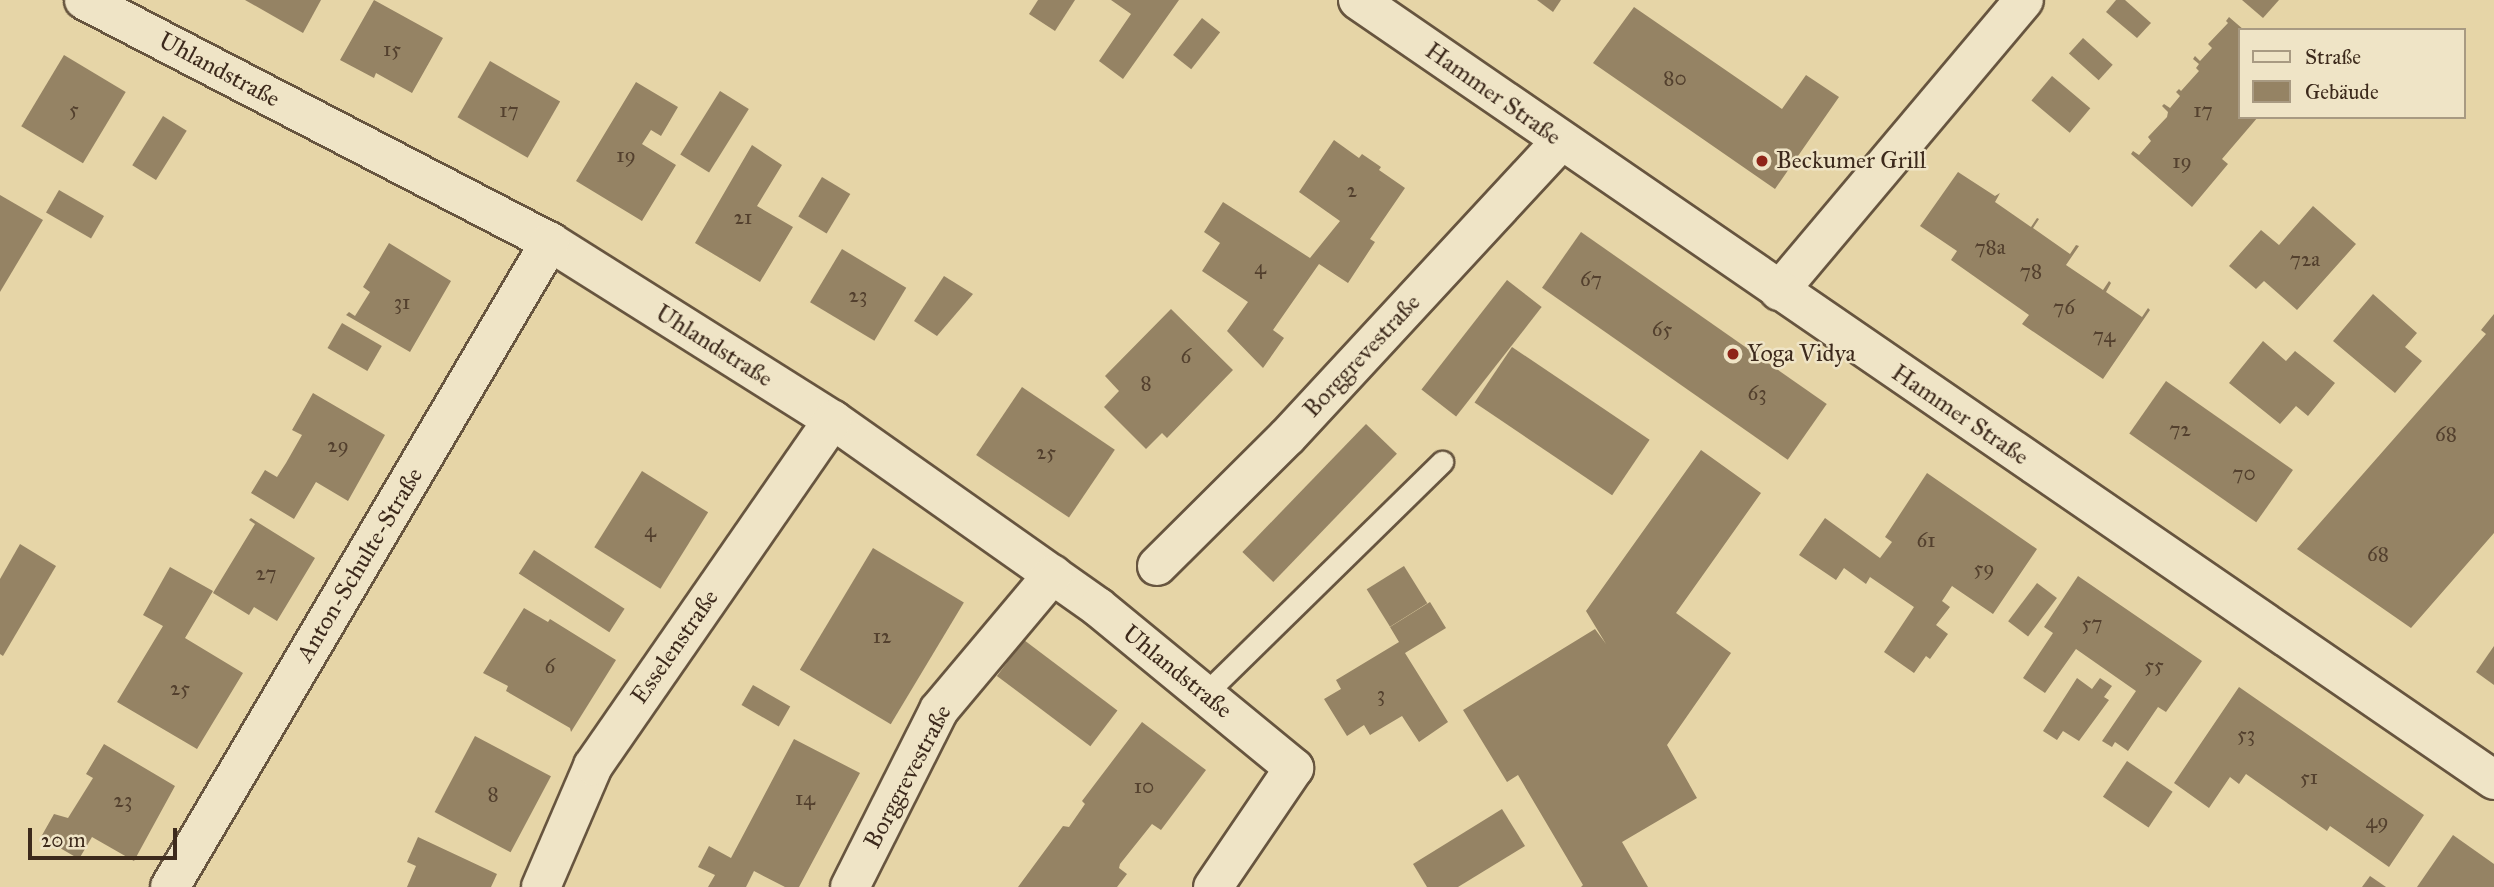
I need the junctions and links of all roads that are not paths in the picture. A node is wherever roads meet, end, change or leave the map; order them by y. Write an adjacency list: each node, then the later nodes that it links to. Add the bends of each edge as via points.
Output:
1 (85, 0): 5 (street, Uhlandstraße)
2 (1358, 0): 4 (street, Hammer Straße)
3 (2024, 0): 6 (street)
4 (1561, 141): 6 (street, Hammer Straße); 9 (street, Borggrevestraße, via 1287,437)
5 (550, 242): 7 (street, Uhlandstraße); 13 (street, Anton-Schulte-Straße)
6 (1779, 291): 12 (street, Hammer Straße)
7 (832, 420): 10 (street, Uhlandstraße); 14 (street, Esselenstraße, via 593,766)
8 (1442, 462): 11 (lane)
9 (1157, 566)
10 (1053, 574): 11 (street, Uhlandstraße); 15 (street, Borggrevestraße, via 939,710)
11 (1205, 694): 16 (street, Uhlandstraße, via 1294,768)
12 (2494, 780)
13 (170, 887)
14 (541, 887)
15 (850, 887)
16 (1213, 887)

